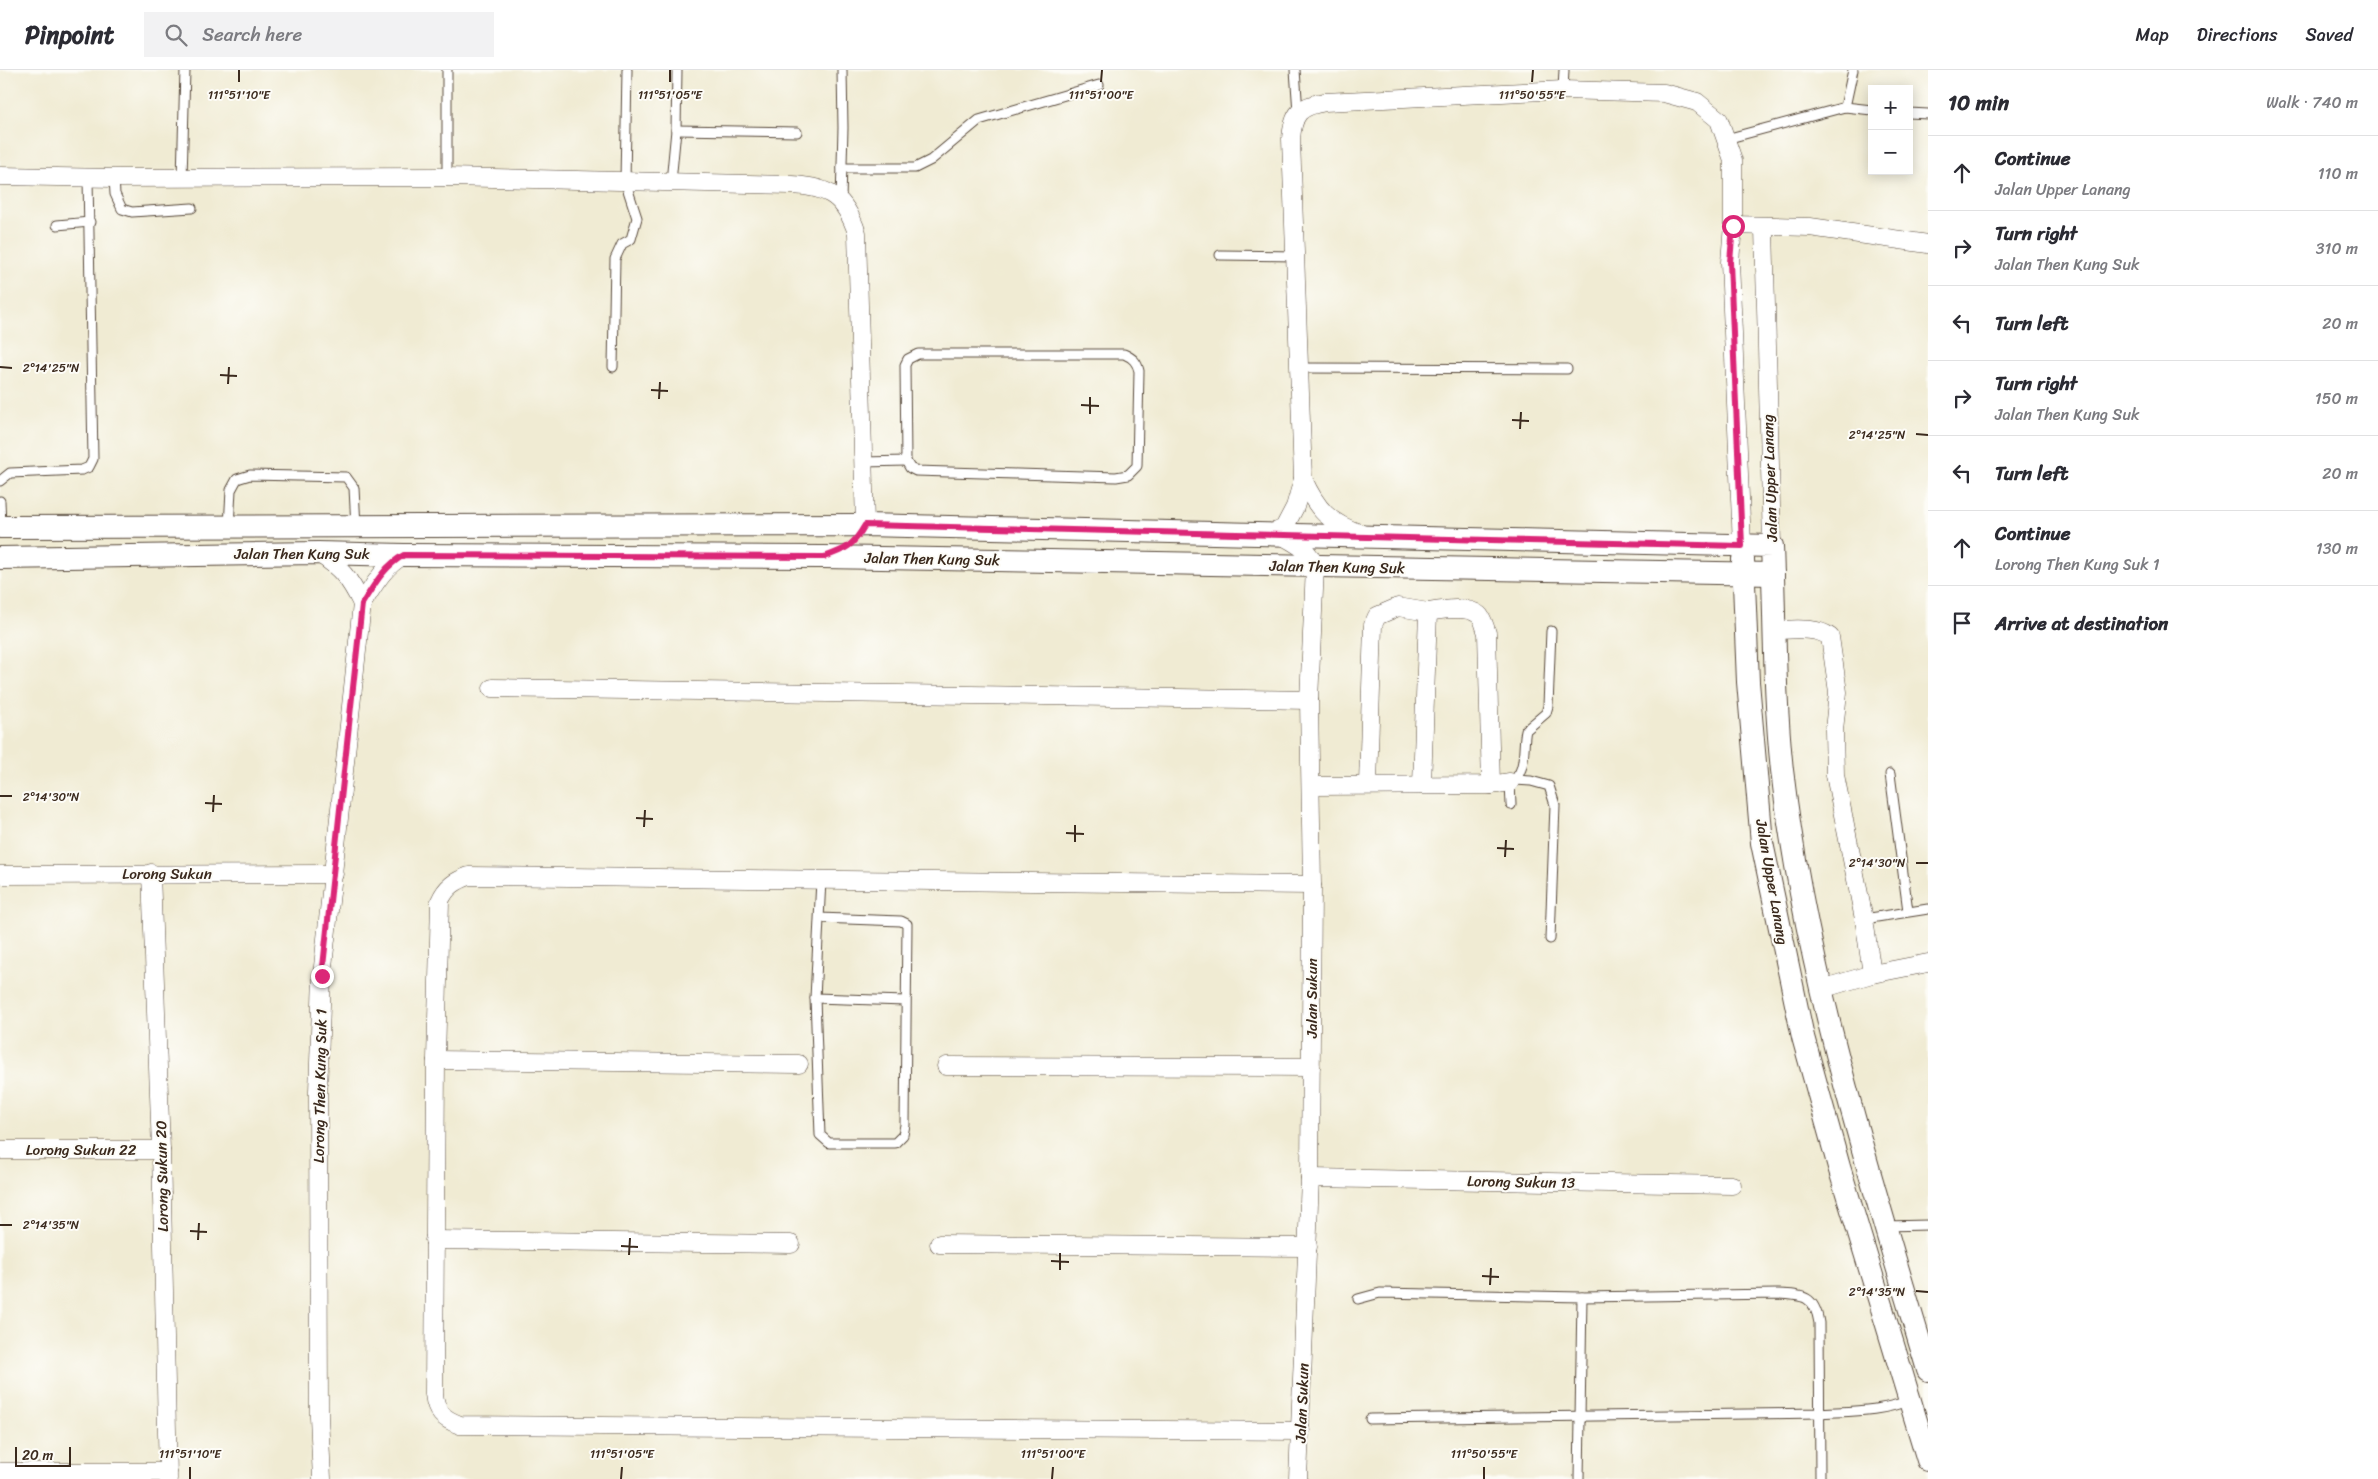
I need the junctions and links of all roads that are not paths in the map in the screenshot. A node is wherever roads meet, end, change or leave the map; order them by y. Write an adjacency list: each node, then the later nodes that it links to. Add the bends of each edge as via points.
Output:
1 (185, 70): 23 (lane)
2 (448, 70): 24 (lane)
3 (627, 70): 25 (lane)
4 (677, 70): 16 (lane)
5 (842, 70): 19 (lane)
6 (1295, 70): 13 (lane)
7 (1564, 70): 10 (lane)
8 (1853, 70): 11 (lane)
9 (1099, 85): 19 (lane, via 979,120 932,160 915,168)
10 (1562, 90): 13 (street, Jalan Upper Lanang, via 1325,102 1311,104); 18 (street, Jalan Upper Lanang, via 1664,93 1696,102 1719,120)
11 (1845, 108): 12 (lane); 18 (lane)
12 (1868, 110)
13 (1298, 112): 35 (street, via 1292,123 1291,139)
14 (1913, 113): 15 (lane)
15 (1928, 114)
16 (676, 130): 17 (lane); 26 (lane)
17 (797, 132)
18 (1726, 139): 31 (street, Jalan Upper Lanang, via 1733,160)
19 (842, 168): 27 (lane)
20 (0, 176): 21 (street)
21 (88, 178): 22 (street); 29 (lane)
22 (114, 178): 23 (street); 28 (lane, via 115,194 122,209 132,212)
23 (182, 178): 24 (street)
24 (447, 178): 25 (street)
25 (625, 181): 26 (street); 36 (lane, via 637,218 631,239 622,244 615,259)
26 (671, 182): 27 (street, via 806,185)
27 (841, 200): 40 (street, via 851,214 857,233)
28 (192, 208)
29 (90, 222): 30 (lane); 42 (lane, via 93,459 89,467 82,470 10,473)
30 (57, 225)
31 (1733, 226): 32 (street); 50 (street, Jalan Upper Lanang, via 1730,262)
32 (1764, 226): 33 (street, via 1810,227); 51 (street, Jalan Upper Lanang)
33 (1928, 244)
34 (1220, 255): 35 (lane)
35 (1295, 256): 37 (street)
36 (612, 366)
37 (1300, 368): 38 (lane); 41 (street)
38 (1567, 369)
39 (906, 461): 39 (lane, via 910,468 922,473 1128,475 1137,466 1138,366 1124,354 912,356 905,365); 40 (lane)
40 (864, 462): 44 (street)
41 (1303, 479): 48 (street, via 1295,507 1284,528); 49 (street, via 1312,500 1327,516 1345,528)
42 (0, 481)
43 (0, 501): 45 (lane)
44 (865, 525): 47 (street, Jalan Then Kung Suk); 48 (street, Jalan Then Kung Suk); 54 (street, via 855,542); 56 (street, via 879,537)
45 (1, 527): 46 (street, Jalan Then Kung Suk)
46 (228, 527): 47 (street, Jalan Then Kung Suk); 47 (lane, via 231,490 237,479 250,474 346,477 354,488)
47 (356, 527)
48 (1275, 535): 49 (street, Jalan Then Kung Suk); 57 (street, via 1306,550)
49 (1373, 537): 50 (street, Jalan Then Kung Suk)
50 (1742, 546): 51 (street, Jalan Then Kung Suk); 58 (street, Jalan Upper Lanang)
51 (1772, 546): 59 (street, Jalan Upper Lanang)
52 (318, 553): 53 (street, Jalan Then Kung Suk); 55 (street, Jalan Then Kung Suk); 60 (street, via 335,564 351,582)
53 (404, 555): 54 (street, Jalan Then Kung Suk); 60 (street, via 382,573)
54 (824, 557): 56 (street, Jalan Then Kung Suk)
55 (0, 558)
56 (922, 559): 57 (street, Jalan Then Kung Suk)
57 (1315, 567): 58 (street, Jalan Then Kung Suk); 65 (street, Jalan Sukun)
58 (1743, 574): 59 (street, Jalan Then Kung Suk); 105 (street, Jalan Upper Lanang, via 1748,682 1762,843 1803,1037)
59 (1773, 574): 62 (street, Jalan Upper Lanang)
60 (362, 604): 74 (street, Lorong Then Kung Suk 1)
61 (1428, 612): 68 (street, via 1398,607 1377,616 1373,625); 69 (street); 70 (street, via 1472,611 1480,615 1487,633)
62 (1773, 630): 81 (street, via 1816,631 1830,637 1838,692 1834,730 1835,775); 85 (street, Jalan Upper Lanang, via 1782,771)
63 (1551, 631): 67 (lane, via 1548,706 1544,715 1526,730 1522,766)
64 (492, 688): 65 (street)
65 (1309, 700): 71 (street, Jalan Sukun)
66 (1890, 774): 79 (lane)
67 (1513, 781): 70 (street); 72 (lane); 82 (lane, via 1549,786 1555,805)
68 (1368, 784): 69 (street); 71 (street)
69 (1422, 785): 70 (street)
70 (1491, 785)
71 (1312, 786): 77 (street, Jalan Sukun)
72 (1510, 805)
73 (151, 873): 74 (street, Lorong Sukun); 75 (street, Lorong Sukun); 93 (street, Lorong Sukun 20)
74 (334, 874): 113 (street, Lorong Then Kung Suk 1, via 322,976 318,1092)
75 (0, 875)
76 (821, 880): 77 (street); 80 (lane); 88 (street, via 461,878 444,892 440,901)
77 (1312, 885): 91 (street, Jalan Sukun)
78 (1928, 909): 79 (lane)
79 (1908, 911): 81 (lane)
80 (819, 918): 86 (lane); 87 (lane, via 902,921 907,924)
81 (1864, 919): 84 (street)
82 (1550, 939)
83 (1928, 963): 84 (street)
84 (1872, 974): 85 (street)
85 (1821, 989): 97 (street, Jalan Upper Lanang)
86 (815, 998): 87 (lane); 87 (lane, via 819,1131 829,1144 887,1144 895,1143 903,1135)
87 (906, 1001)
88 (436, 1060): 89 (street); 98 (street)
89 (799, 1064)
90 (946, 1066): 91 (street)
91 (1311, 1067): 94 (street, Jalan Sukun)
92 (0, 1150): 93 (street, Lorong Sukun 22)
93 (161, 1150): 112 (street, Lorong Sukun 20)
94 (1310, 1178): 95 (street, Lorong Sukun 13); 101 (street, Jalan Sukun)
95 (1732, 1185)
96 (1928, 1225): 97 (lane)
97 (1884, 1226): 104 (street, Jalan Upper Lanang)
98 (434, 1240): 99 (street); 109 (street, via 435,1404 442,1417 460,1425)
99 (791, 1244)
100 (939, 1244): 101 (street)
101 (1308, 1247): 109 (street, Jalan Sukun)
102 (1582, 1297): 103 (lane, via 1380,1293); 106 (lane, via 1795,1294 1809,1298 1817,1310 1819,1323); 107 (lane)
103 (1358, 1299)
104 (1928, 1370)
105 (1910, 1400): 106 (lane, via 1876,1410); 110 (street, Jalan Upper Lanang)
106 (1819, 1413): 107 (lane); 116 (lane)
107 (1579, 1418): 108 (lane); 115 (lane)
108 (1370, 1419)
109 (1301, 1431): 114 (street, Jalan Sukun)
110 (1928, 1460)
111 (0, 1472): 112 (street)
112 (168, 1475)
113 (322, 1479)
114 (1298, 1479)
115 (1579, 1479)
116 (1820, 1479)

